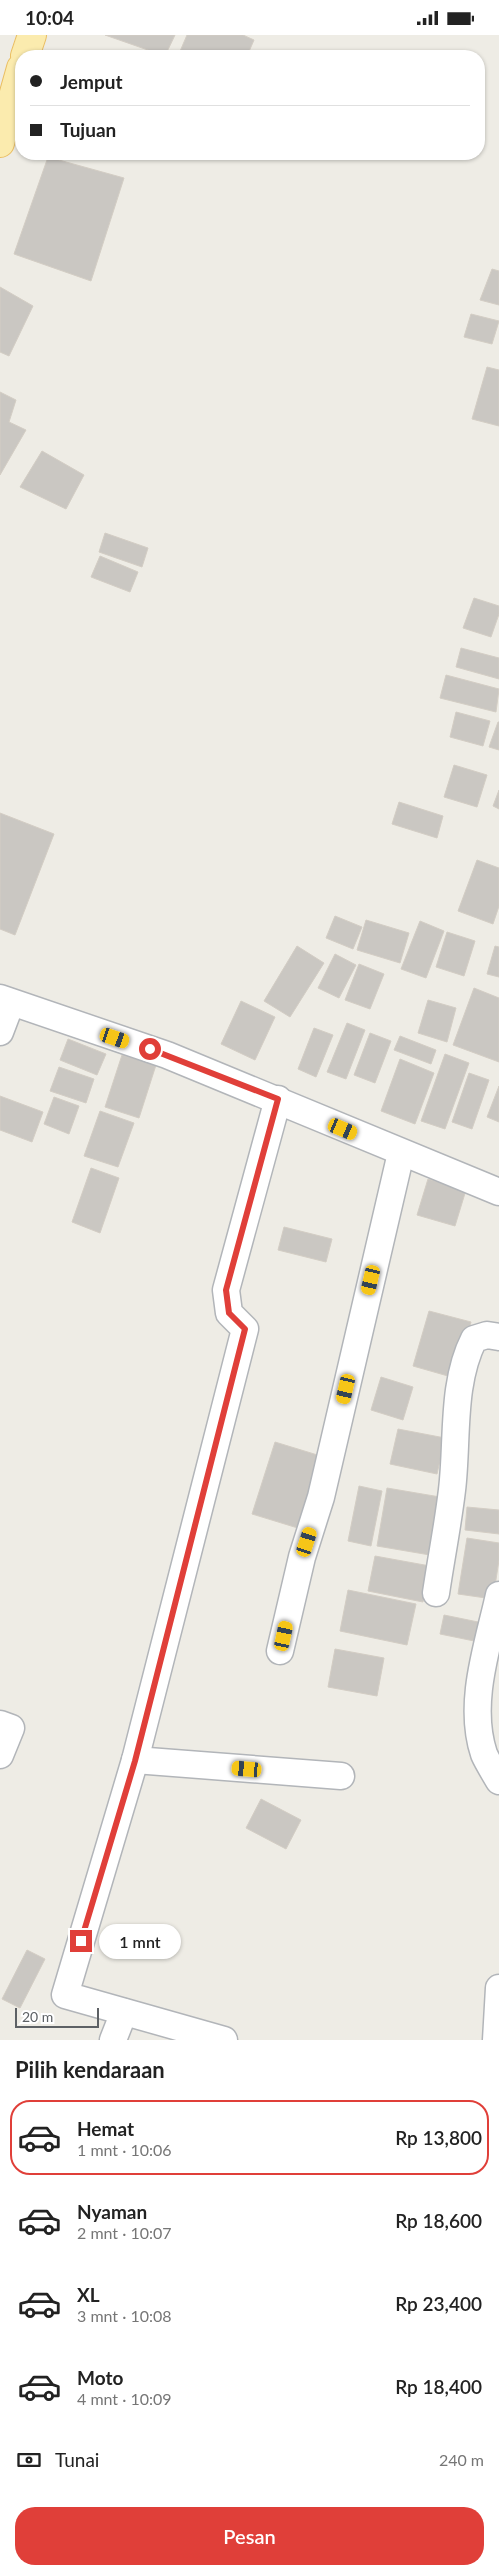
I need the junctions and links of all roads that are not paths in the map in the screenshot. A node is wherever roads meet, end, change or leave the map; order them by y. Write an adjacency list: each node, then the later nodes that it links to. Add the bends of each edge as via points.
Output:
1 (32, 35): 2 (main road)
2 (27, 50)
3 (15, 88): 4 (main road)
4 (1, 133)
5 (6, 1000): 6 (street); 7 (street, via 167,1055)
6 (0, 1033)
7 (278, 1099): 8 (street); 16 (street, via 226,1290 229,1313 245,1329)
8 (400, 1153): 9 (street); 13 (street, via 321,1497 302,1557)
9 (499, 1192)
10 (499, 1337): 11 (street, via 487,1335 474,1339 466,1359 452,1489)
11 (436, 1593)
12 (499, 1595): 18 (street, via 482,1673 477,1714 484,1754)
13 (280, 1651)
14 (0, 1724): 15 (street, via 11,1728)
15 (0, 1755)
16 (135, 1761): 17 (street); 20 (street, via 65,1995)
17 (341, 1776)
18 (499, 1781)
19 (499, 1988): 23 (street)
20 (124, 2012): 21 (street); 22 (street)
21 (113, 2040)
22 (224, 2040)
23 (496, 2040)

